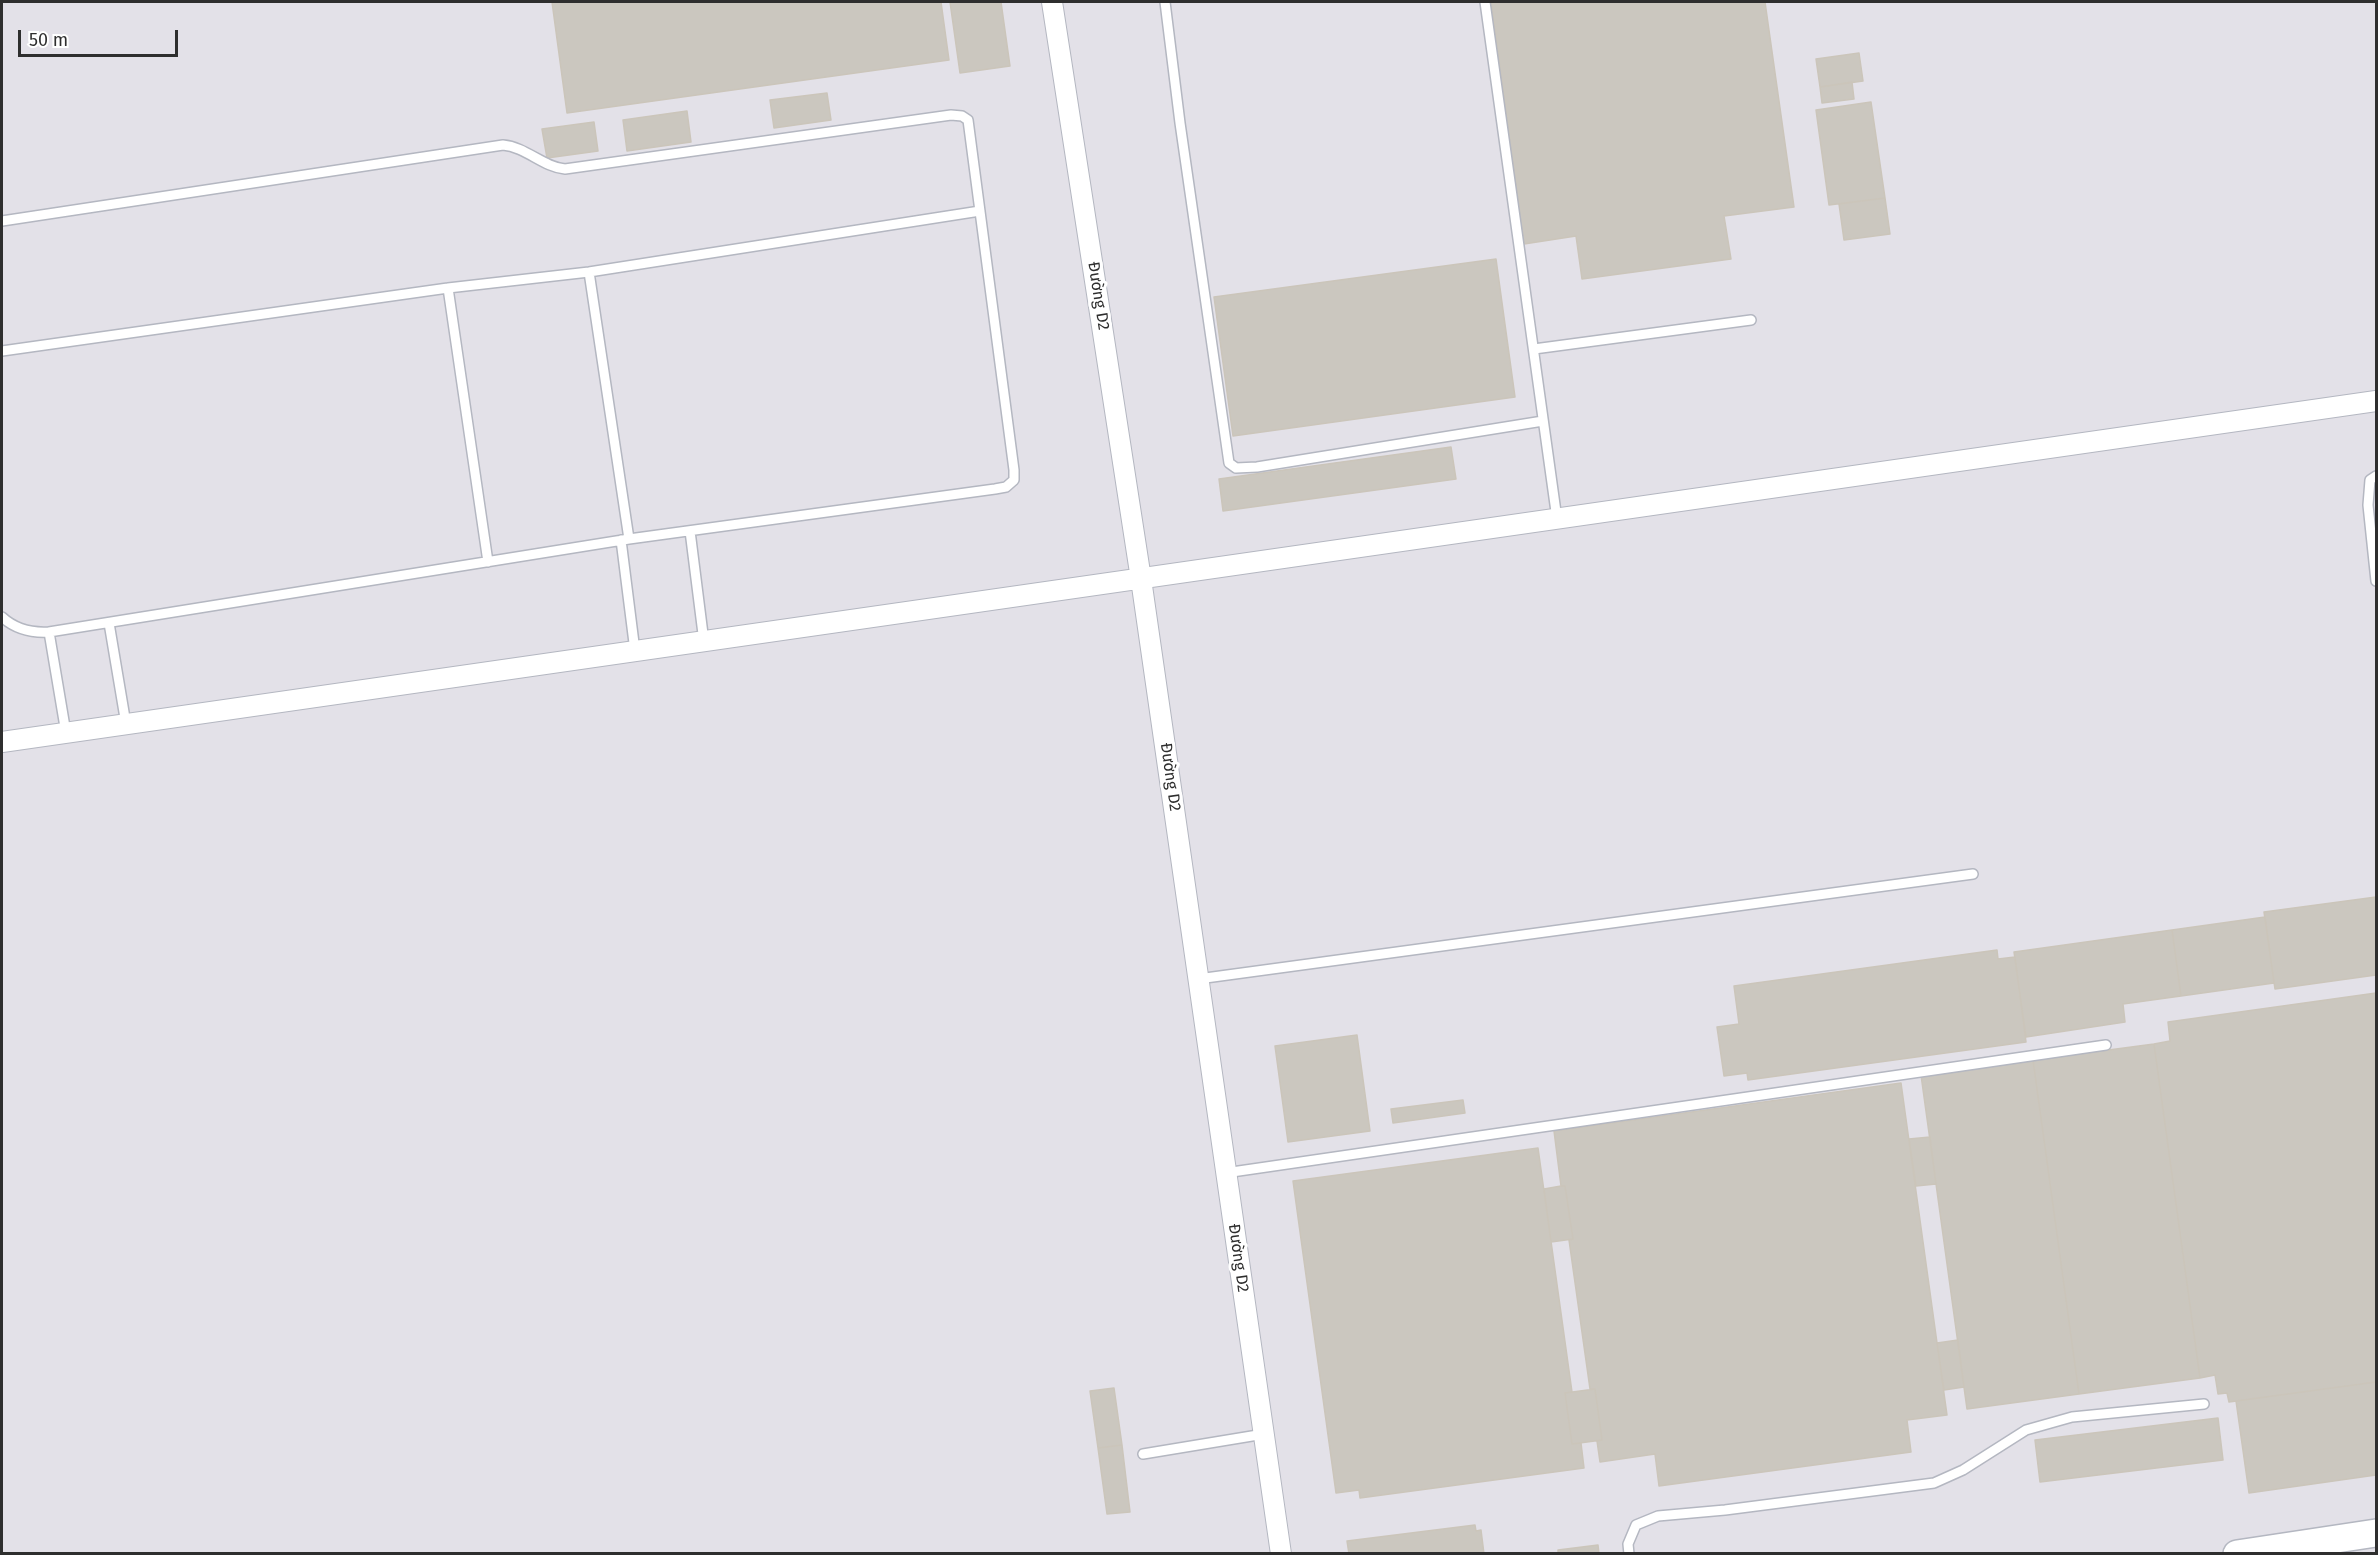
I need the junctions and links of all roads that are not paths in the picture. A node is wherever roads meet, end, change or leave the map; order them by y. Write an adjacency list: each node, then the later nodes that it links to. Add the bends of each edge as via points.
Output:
1 (1052, 2): 18 (street, Đường D2)
2 (1165, 2): 12 (lane, via 1229,463 1236,468 1257,467)
3 (1485, 2): 9 (lane)
4 (980, 211): 5 (lane, via 968,120 951,116 565,169 514,146 503,145); 6 (lane); 15 (lane, via 1014,480 995,489)
5 (2, 221)
6 (589, 272): 7 (lane); 16 (lane)
7 (448, 288): 10 (lane); 17 (lane)
8 (1751, 320): 9 (lane)
9 (1534, 349): 12 (lane)
10 (2, 351)
11 (2376, 401): 14 (street)
12 (1543, 421): 14 (lane)
13 (2376, 476): 19 (lane, via 2370,480 2368,505)
14 (1557, 519): 18 (street)
15 (690, 531): 16 (lane); 23 (lane)
16 (625, 540): 17 (lane); 24 (lane)
17 (488, 562): 21 (lane)
18 (1141, 579): 23 (street); 29 (street, Đường D2)
19 (2376, 581)
20 (2, 617): 22 (lane, via 33,633)
21 (109, 622): 22 (lane); 25 (lane)
22 (49, 632): 26 (lane)
23 (704, 642): 24 (street)
24 (635, 652): 25 (street)
25 (126, 724): 26 (street)
26 (66, 733): 27 (street)
27 (2, 742)
28 (1973, 874): 29 (lane)
29 (1198, 979): 31 (street, Đường D2)
30 (2106, 1046): 31 (lane)
31 (1226, 1173): 33 (street, Đường D2)
32 (2204, 1404): 37 (lane, via 2072,1417 2026,1430 1964,1470 1934,1483 1658,1516 1636,1525 1628,1544)
33 (1263, 1434): 34 (lane); 36 (street, Đường D2)
34 (1143, 1454)
35 (2376, 1533): 38 (street)
36 (1281, 1554)
37 (1629, 1554)
38 (2237, 1554)

